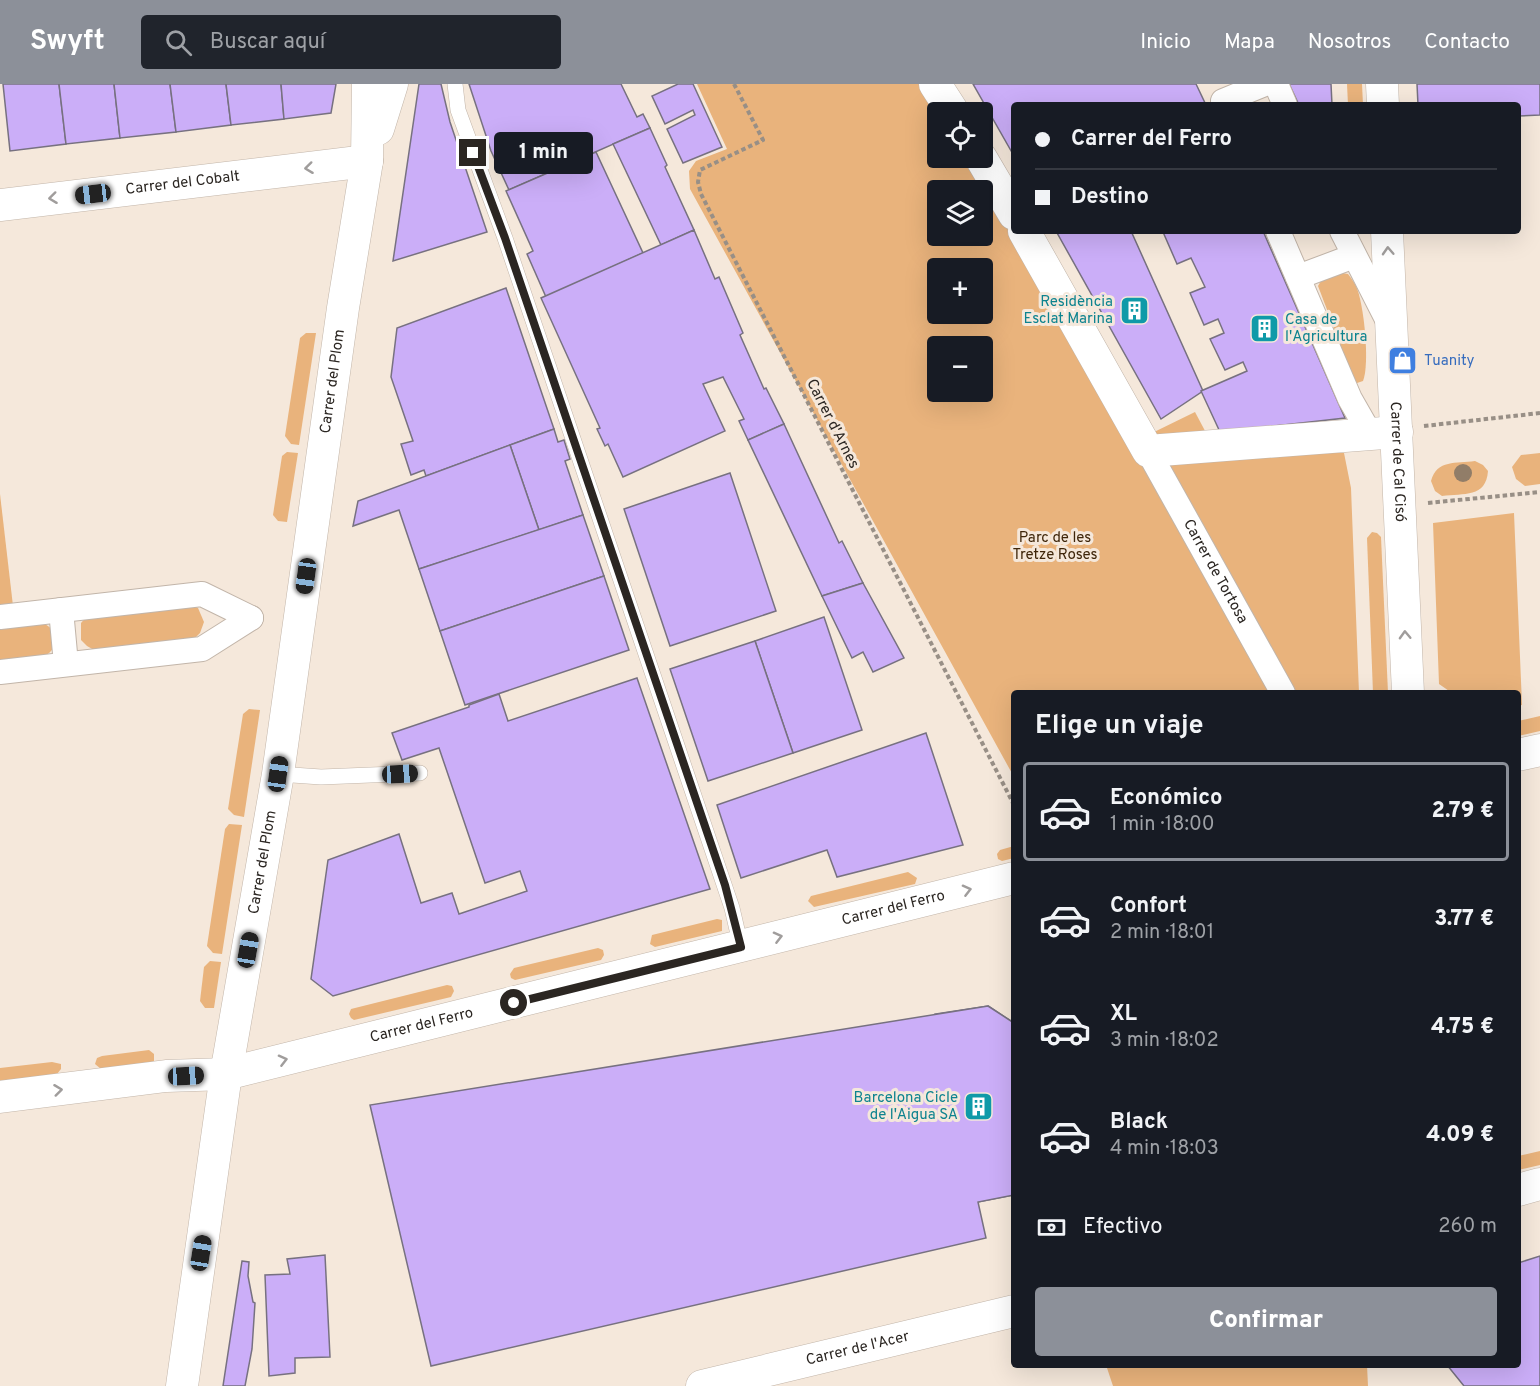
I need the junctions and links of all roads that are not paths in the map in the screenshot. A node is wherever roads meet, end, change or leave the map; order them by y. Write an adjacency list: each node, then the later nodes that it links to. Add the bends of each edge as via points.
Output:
1 (368, 84): 12 (street)
2 (392, 84): 12 (street)
3 (455, 84): 36 (lane, via 458,110 732,908)
4 (935, 84): 9 (street)
5 (1265, 84): 8 (street)
6 (1276, 84): 10 (street)
7 (1382, 84): 11 (street)
8 (1221, 97)
9 (947, 102)
10 (1284, 102)
11 (1383, 102)
12 (367, 161): 14 (street, Carrer del Cobalt, one-way to 14); 34 (street, Carrer del Plom)
13 (987, 168): 15 (street)
14 (0, 205)
15 (1011, 209)
16 (1026, 234): 24 (street, Carrer de Tortosa)
17 (1279, 234): 21 (street)
18 (1343, 234): 20 (street)
19 (1387, 234): 22 (street, Carrer de Cal Cisó, one-way to 19)
20 (1354, 256): 21 (street); 22 (street)
21 (1298, 277): 23 (street, via 1350,399)
22 (1393, 331): 23 (street, Carrer de Cal Cisó)
23 (1395, 431): 24 (street); 30 (street, Carrer de Cal Cisó, one-way to 23)
24 (1148, 451): 29 (street, Carrer de Tortosa)
25 (61, 610): 26 (street); 27 (street); 27 (street, via 202,594 251,618 202,649)
26 (0, 616)
27 (66, 664): 28 (street)
28 (0, 672)
29 (1281, 690)
30 (1407, 690)
31 (1540, 750): 32 (street)
32 (1521, 754)
33 (420, 773): 34 (lane, via 321,777)
34 (278, 774): 37 (street, Carrer del Plom)
35 (1011, 879): 36 (street, Carrer del Ferro, one-way to 35)
36 (741, 947): 37 (street, Carrer del Ferro, one-way to 36)
37 (226, 1074): 38 (street, Carrer del Ferro, one-way to 37, via 166,1076); 42 (street, Carrer del Plom)
38 (0, 1097)
39 (1540, 1184): 40 (street)
40 (1521, 1189)
41 (1011, 1312): 43 (street, Carrer de l'Acer)
42 (182, 1386)
43 (702, 1386)

